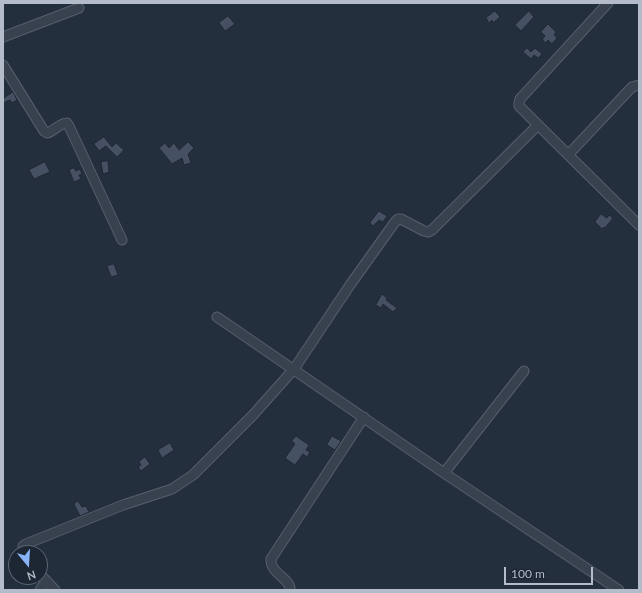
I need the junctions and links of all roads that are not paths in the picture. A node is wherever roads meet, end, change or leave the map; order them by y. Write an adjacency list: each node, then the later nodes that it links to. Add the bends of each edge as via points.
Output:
1 (608, 3): 6 (street, via 520,99 519,106)
2 (79, 8): 3 (street)
3 (3, 37)
4 (3, 65): 9 (street, via 44,131 50,132 67,123)
5 (639, 85): 7 (street, via 632,87)
6 (538, 125): 7 (street); 11 (street, via 432,230 424,231 398,219)
7 (568, 155): 8 (street)
8 (639, 225)
9 (122, 240)
10 (217, 317): 11 (street)
11 (294, 369): 13 (street); 15 (street, via 253,414 183,482 172,489 123,505)
12 (524, 371): 14 (street)
13 (364, 417): 14 (street); 16 (street, via 271,558 272,565 290,585)
14 (444, 473): 17 (street)
15 (24, 545)
16 (290, 590)
17 (619, 590)

